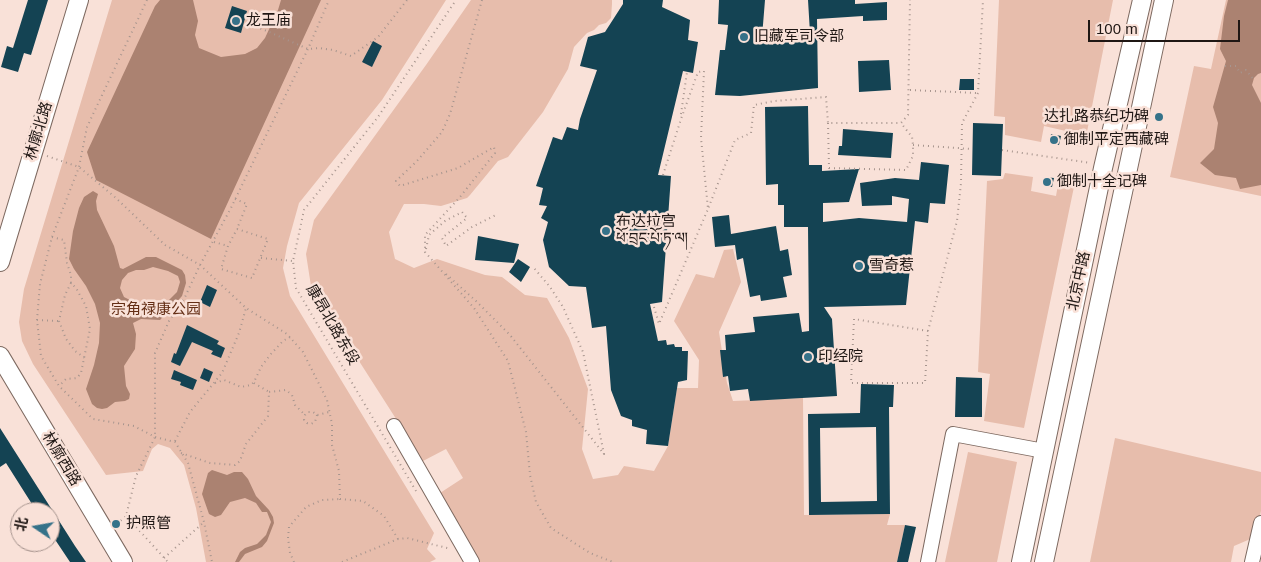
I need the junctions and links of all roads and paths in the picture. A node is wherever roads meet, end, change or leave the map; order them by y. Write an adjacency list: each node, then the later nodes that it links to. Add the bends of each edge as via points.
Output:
1 (79, 0): 25 (main road, 林廓北路)
2 (148, 0): 26 (path, via 87,127)
3 (329, 0): 12 (path)
4 (407, 0): 12 (path, via 378,37 350,56 333,50)
5 (456, 0): 38 (path, 康昂北路东段, via 378,118 304,210)
6 (482, 0): 36 (path, via 442,132 396,181 400,186 458,168 494,147 495,153 425,235)
7 (910, 0): 16 (path)
8 (983, 0): 17 (path)
9 (1142, 0): 27 (main road, 北京中路)
10 (1164, 0): 82 (main road, 北京中路)
11 (246, 24): 12 (path)
12 (308, 49): 29 (path)
13 (1225, 66): 15 (path, via 1236,66 1240,73 1246,70)
14 (687, 72): 18 (path)
15 (1254, 80)
16 (910, 90): 17 (path); 20 (path, via 908,115)
17 (978, 94): 22 (path, via 962,123)
18 (681, 118): 28 (path); 30 (path, via 698,72 704,71 701,138)
19 (828, 123): 20 (path); 21 (path, via 829,168 906,170 913,156); 30 (path, via 826,97 754,105 751,132 735,140)
20 (900, 123): 21 (path, via 912,137)
21 (913, 146): 22 (path)
22 (961, 148): 23 (path); 48 (path, via 957,221)
23 (972, 149)
24 (1002, 150): 27 (path)
25 (33, 151): 26 (path); 39 (main road, 林廓北路)
26 (79, 167): 33 (path); 40 (path, via 165,245)
27 (1103, 168): 62 (main road, 北京中路)
28 (663, 175)
29 (235, 200): 32 (path, via 247,204); 34 (path)
30 (708, 209): 44 (path, via 658,324)
31 (496, 215): 36 (path, via 446,246 442,238 467,218 462,212 445,221 429,236)
32 (236, 229): 35 (path); 37 (path, via 268,239)
33 (52, 237): 43 (path, via 64,240); 46 (path, via 40,284)
34 (214, 242): 35 (path); 40 (path)
35 (228, 246): 37 (path, via 221,269 252,278)
36 (425, 252): 41 (path)
37 (261, 258): 38 (path)
38 (293, 261): 64 (path, 康昂北路东段, via 296,288)
39 (0, 262)
40 (200, 265): 45 (path); 60 (path, via 155,353)
41 (439, 268): 42 (path, via 510,335 604,454 583,352 563,307); 79 (path, via 474,308 508,361 526,432 536,502 551,528 590,553)
42 (534, 268)
43 (71, 283): 47 (path); 51 (path, via 86,306 90,329)
44 (654, 307)
45 (246, 308): 49 (path); 53 (path, via 231,355)
46 (37, 320): 47 (path); 54 (path, via 41,356)
47 (59, 321): 51 (path, via 66,339)
48 (928, 330): 48 (path, via 925,383 851,383 854,319)
49 (290, 337): 52 (path, via 270,355); 56 (path, via 303,352 327,400)
50 (0, 356): 73 (main road, 林廓西路)
51 (85, 358): 54 (path, via 77,378 66,379)
52 (254, 382): 53 (path, via 242,387 224,380); 55 (path)
53 (215, 383): 61 (path, via 190,412)
54 (59, 386): 60 (path, via 93,418 134,426)
55 (269, 392): 57 (path, via 286,390); 63 (path, via 268,416 246,444 235,466 210,463)
56 (329, 412): 58 (path); 65 (path, via 332,445 339,471)
57 (304, 415): 58 (path, via 313,412); 58 (path, via 304,420 311,424)
58 (317, 415)
59 (394, 426): 78 (street)
60 (155, 437): 61 (path); 72 (path, via 136,476 126,516)
61 (175, 442): 63 (path)
62 (1044, 451): 80 (street, via 953,434); 81 (main road, 北京中路)
63 (181, 453): 66 (path, via 188,463)
64 (421, 498)
65 (340, 499): 68 (path, via 363,501 384,516); 76 (path, via 322,500 306,508 289,527 290,553)
66 (204, 522): 72 (path); 75 (path)
67 (1261, 523): 83 (street)
68 (398, 538): 70 (path); 77 (path)
69 (446, 541): 70 (path)
70 (451, 549): 71 (path)
71 (455, 556)
72 (164, 558): 74 (path)
73 (123, 562)
74 (168, 562)
75 (212, 562)
76 (294, 562)
77 (342, 562)
78 (472, 562)
79 (613, 562)
80 (928, 562)
81 (1021, 562)
82 (1044, 562)
83 (1252, 562)

